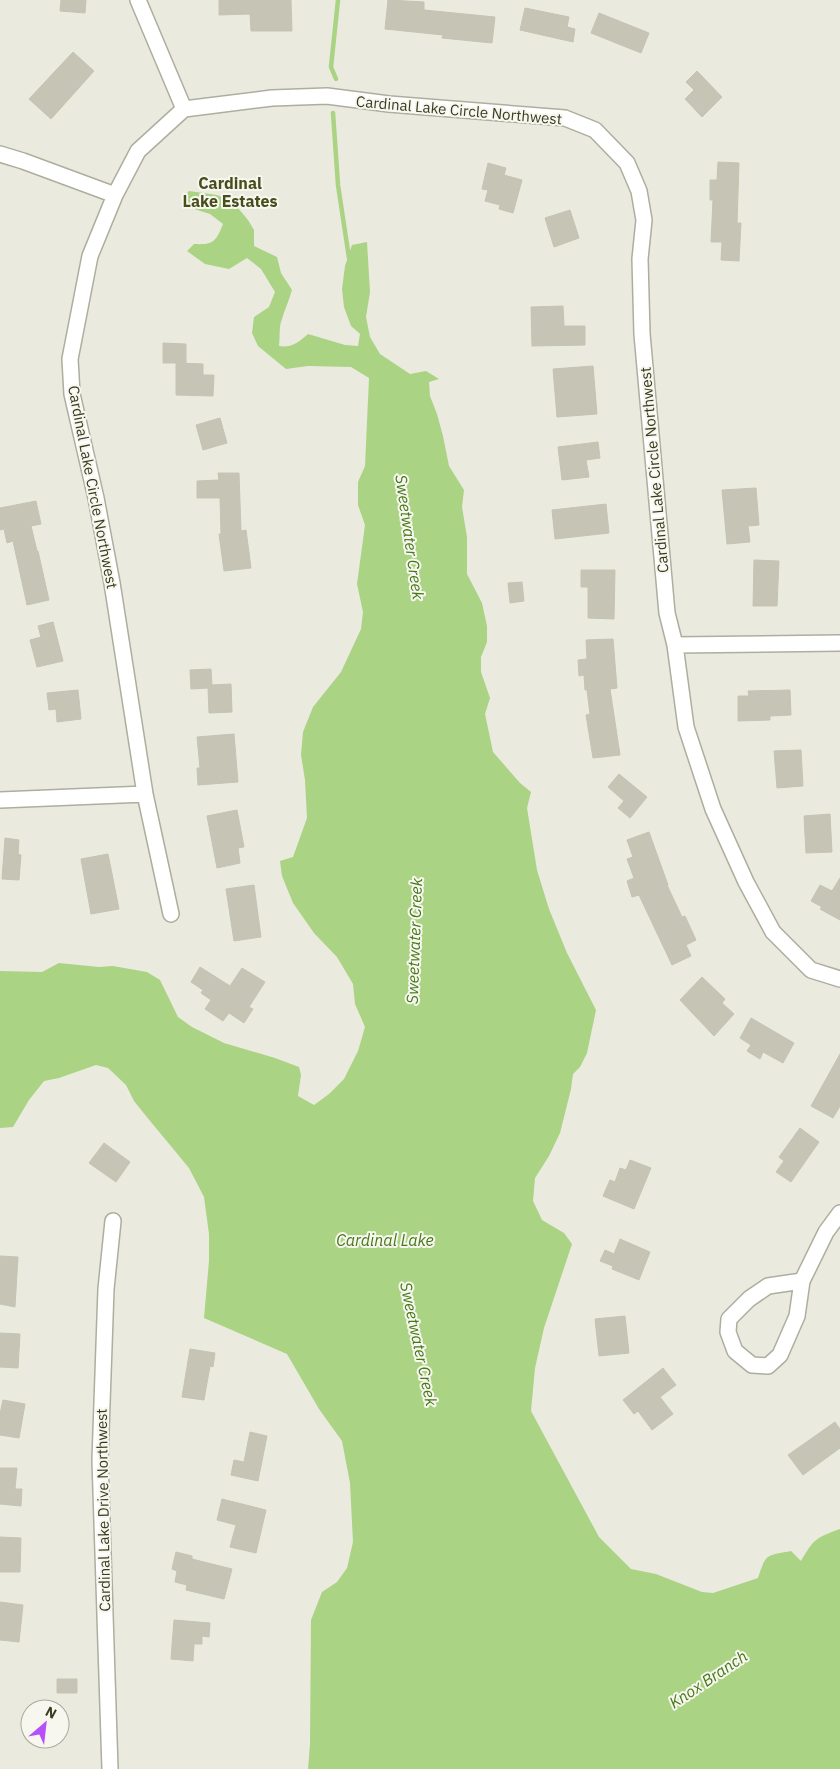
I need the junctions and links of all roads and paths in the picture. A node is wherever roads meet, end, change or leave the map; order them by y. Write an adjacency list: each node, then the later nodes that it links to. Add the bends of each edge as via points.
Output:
1 (138, 0): 2 (street)
2 (184, 109): 4 (street, Cardinal Lake Circle Northwest, via 138,151); 6 (street, Cardinal Lake Circle Northwest, via 272,98 327,96 565,118 595,130 627,163 639,191 644,220 640,259 642,334 667,613)
3 (0, 154): 4 (street)
4 (115, 194): 7 (street, Cardinal Lake Circle Northwest, via 90,256 70,359 72,394 112,583)
5 (840, 642): 6 (street)
6 (675, 645): 10 (street, Cardinal Lake Circle Northwest, via 686,727 713,809 746,882 773,932 811,970)
7 (145, 794): 8 (street); 9 (street, Cardinal Lake Circle Northwest)
8 (0, 800)
9 (171, 914)
10 (840, 978)
11 (840, 1213): 13 (street, via 826,1232)
12 (114, 1221): 14 (street, Cardinal Lake Drive Northwest, via 106,1289 100,1460)
13 (802, 1281): 13 (street, via 768,1286 749,1299 730,1319 728,1332 735,1350 752,1365 768,1366 780,1355 797,1316)
14 (110, 1769)

